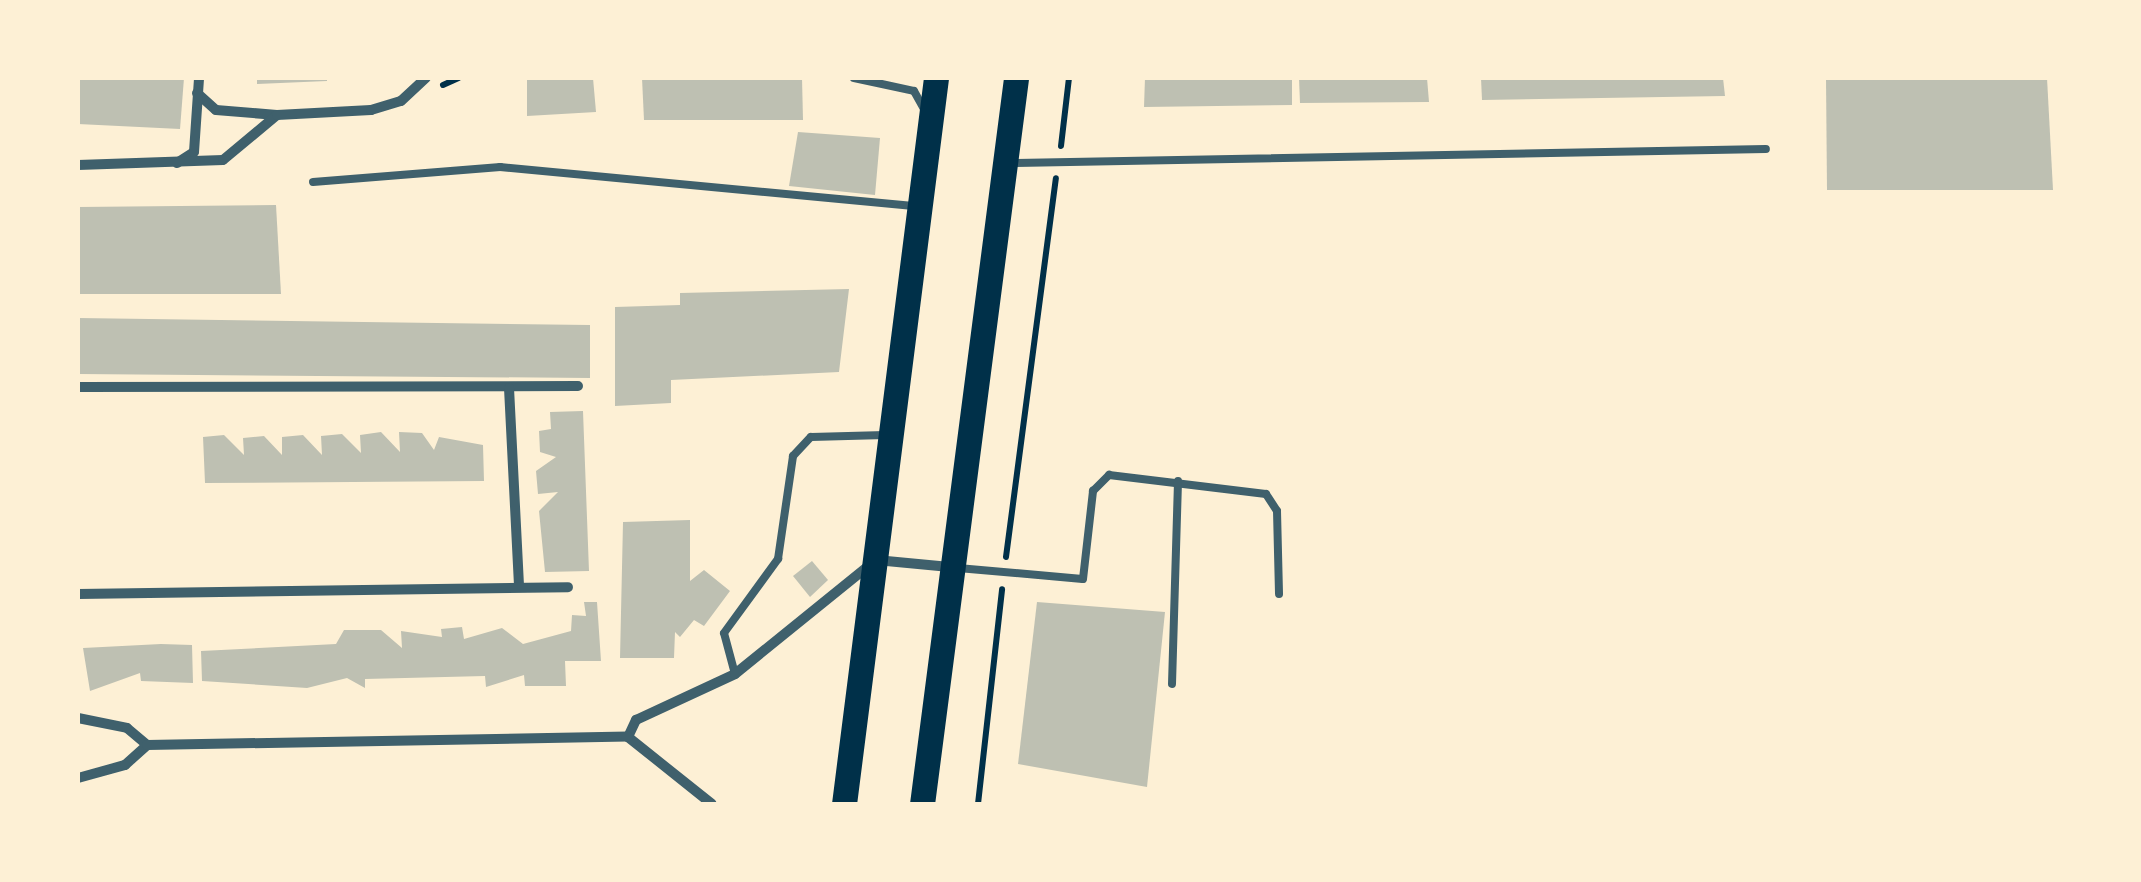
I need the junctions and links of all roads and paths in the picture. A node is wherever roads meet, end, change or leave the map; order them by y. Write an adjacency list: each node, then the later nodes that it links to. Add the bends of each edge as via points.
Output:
1 (198, 78): 9 (street)
2 (426, 78): 10 (street, via 401,100 371,110)
3 (459, 78): 8 (path)
4 (854, 78): 11 (lane, via 914,91)
5 (936, 78): 11 (main road)
6 (1016, 78): 13 (main road)
7 (1069, 78): 14 (path)
8 (442, 85)
9 (198, 93): 10 (street, via 216,110); 16 (street, via 194,152)
10 (277, 115): 16 (street, via 223,160)
11 (930, 120): 18 (main road)
12 (1766, 148): 14 (lane)
13 (1006, 162): 14 (lane); 25 (main road)
14 (1059, 164): 26 (path)
15 (78, 165): 16 (street)
16 (172, 166)
17 (313, 182): 18 (lane, via 500,167)
18 (919, 206): 22 (main road)
19 (578, 386): 21 (street)
20 (78, 388): 21 (street)
21 (510, 388): 27 (street)
22 (884, 435): 24 (main road); 31 (lane, via 810,437 792,456 778,558 724,633)
23 (1178, 481): 26 (lane, via 1109,475 1098,482 1082,579); 30 (lane, via 1266,494 1277,512); 32 (lane)
24 (876, 560): 25 (street); 31 (street); 38 (main road)
25 (958, 568): 26 (lane); 39 (main road)
26 (1004, 573): 40 (path)
27 (520, 587): 28 (street); 29 (street)
28 (568, 587)
29 (78, 594)
30 (1279, 594)
31 (736, 674): 34 (street, via 636,720)
32 (1172, 684)
33 (78, 718): 35 (street, via 127,728)
34 (628, 737): 35 (street); 37 (street)
35 (148, 745): 36 (street, via 125,765)
36 (78, 778)
37 (712, 804)
38 (844, 804)
39 (922, 804)
40 (978, 804)

